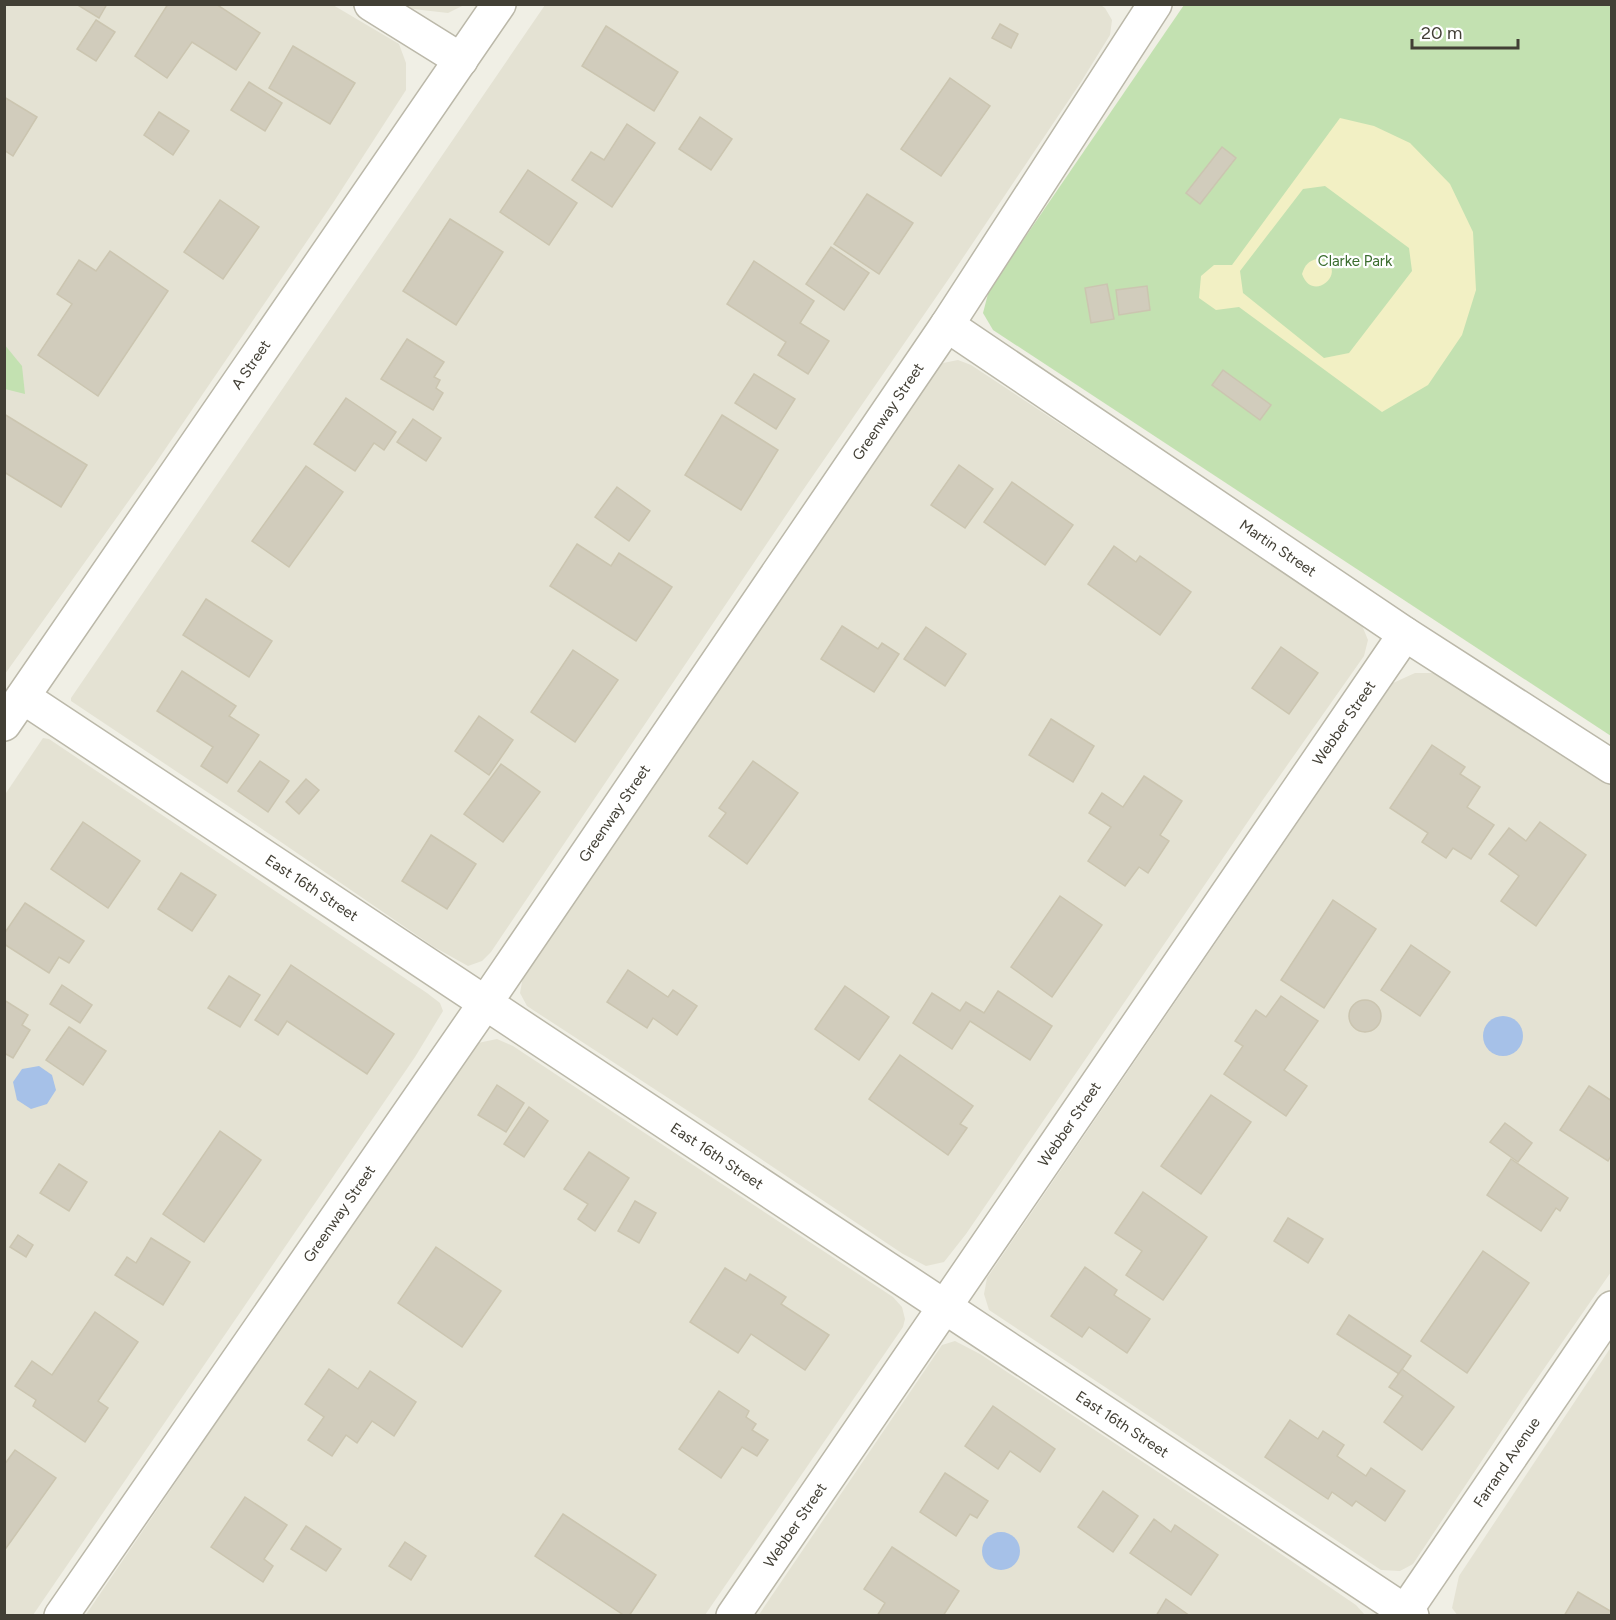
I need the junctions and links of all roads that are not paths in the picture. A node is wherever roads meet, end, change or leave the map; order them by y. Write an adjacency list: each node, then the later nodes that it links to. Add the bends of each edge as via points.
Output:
1 (371, 4): 4 (street)
2 (499, 4): 4 (street, A Street)
3 (1152, 6): 5 (street, Greenway Street)
4 (461, 60): 7 (street, A Street)
5 (947, 326): 6 (street, Martin Street); 10 (street, Greenway Street)
6 (1405, 634): 9 (street, Martin Street); 11 (street, Webber Street)
7 (23, 697): 8 (street, A Street); 10 (street, East 16th Street)
8 (4, 724)
9 (1611, 767)
10 (486, 1002): 11 (street, East 16th Street); 14 (street, Greenway Street)
11 (945, 1306): 13 (street, East 16th Street); 15 (street, Webber Street)
12 (1611, 1308): 13 (street, Farrand Avenue)
13 (1407, 1614)
14 (61, 1616)
15 (733, 1616)

